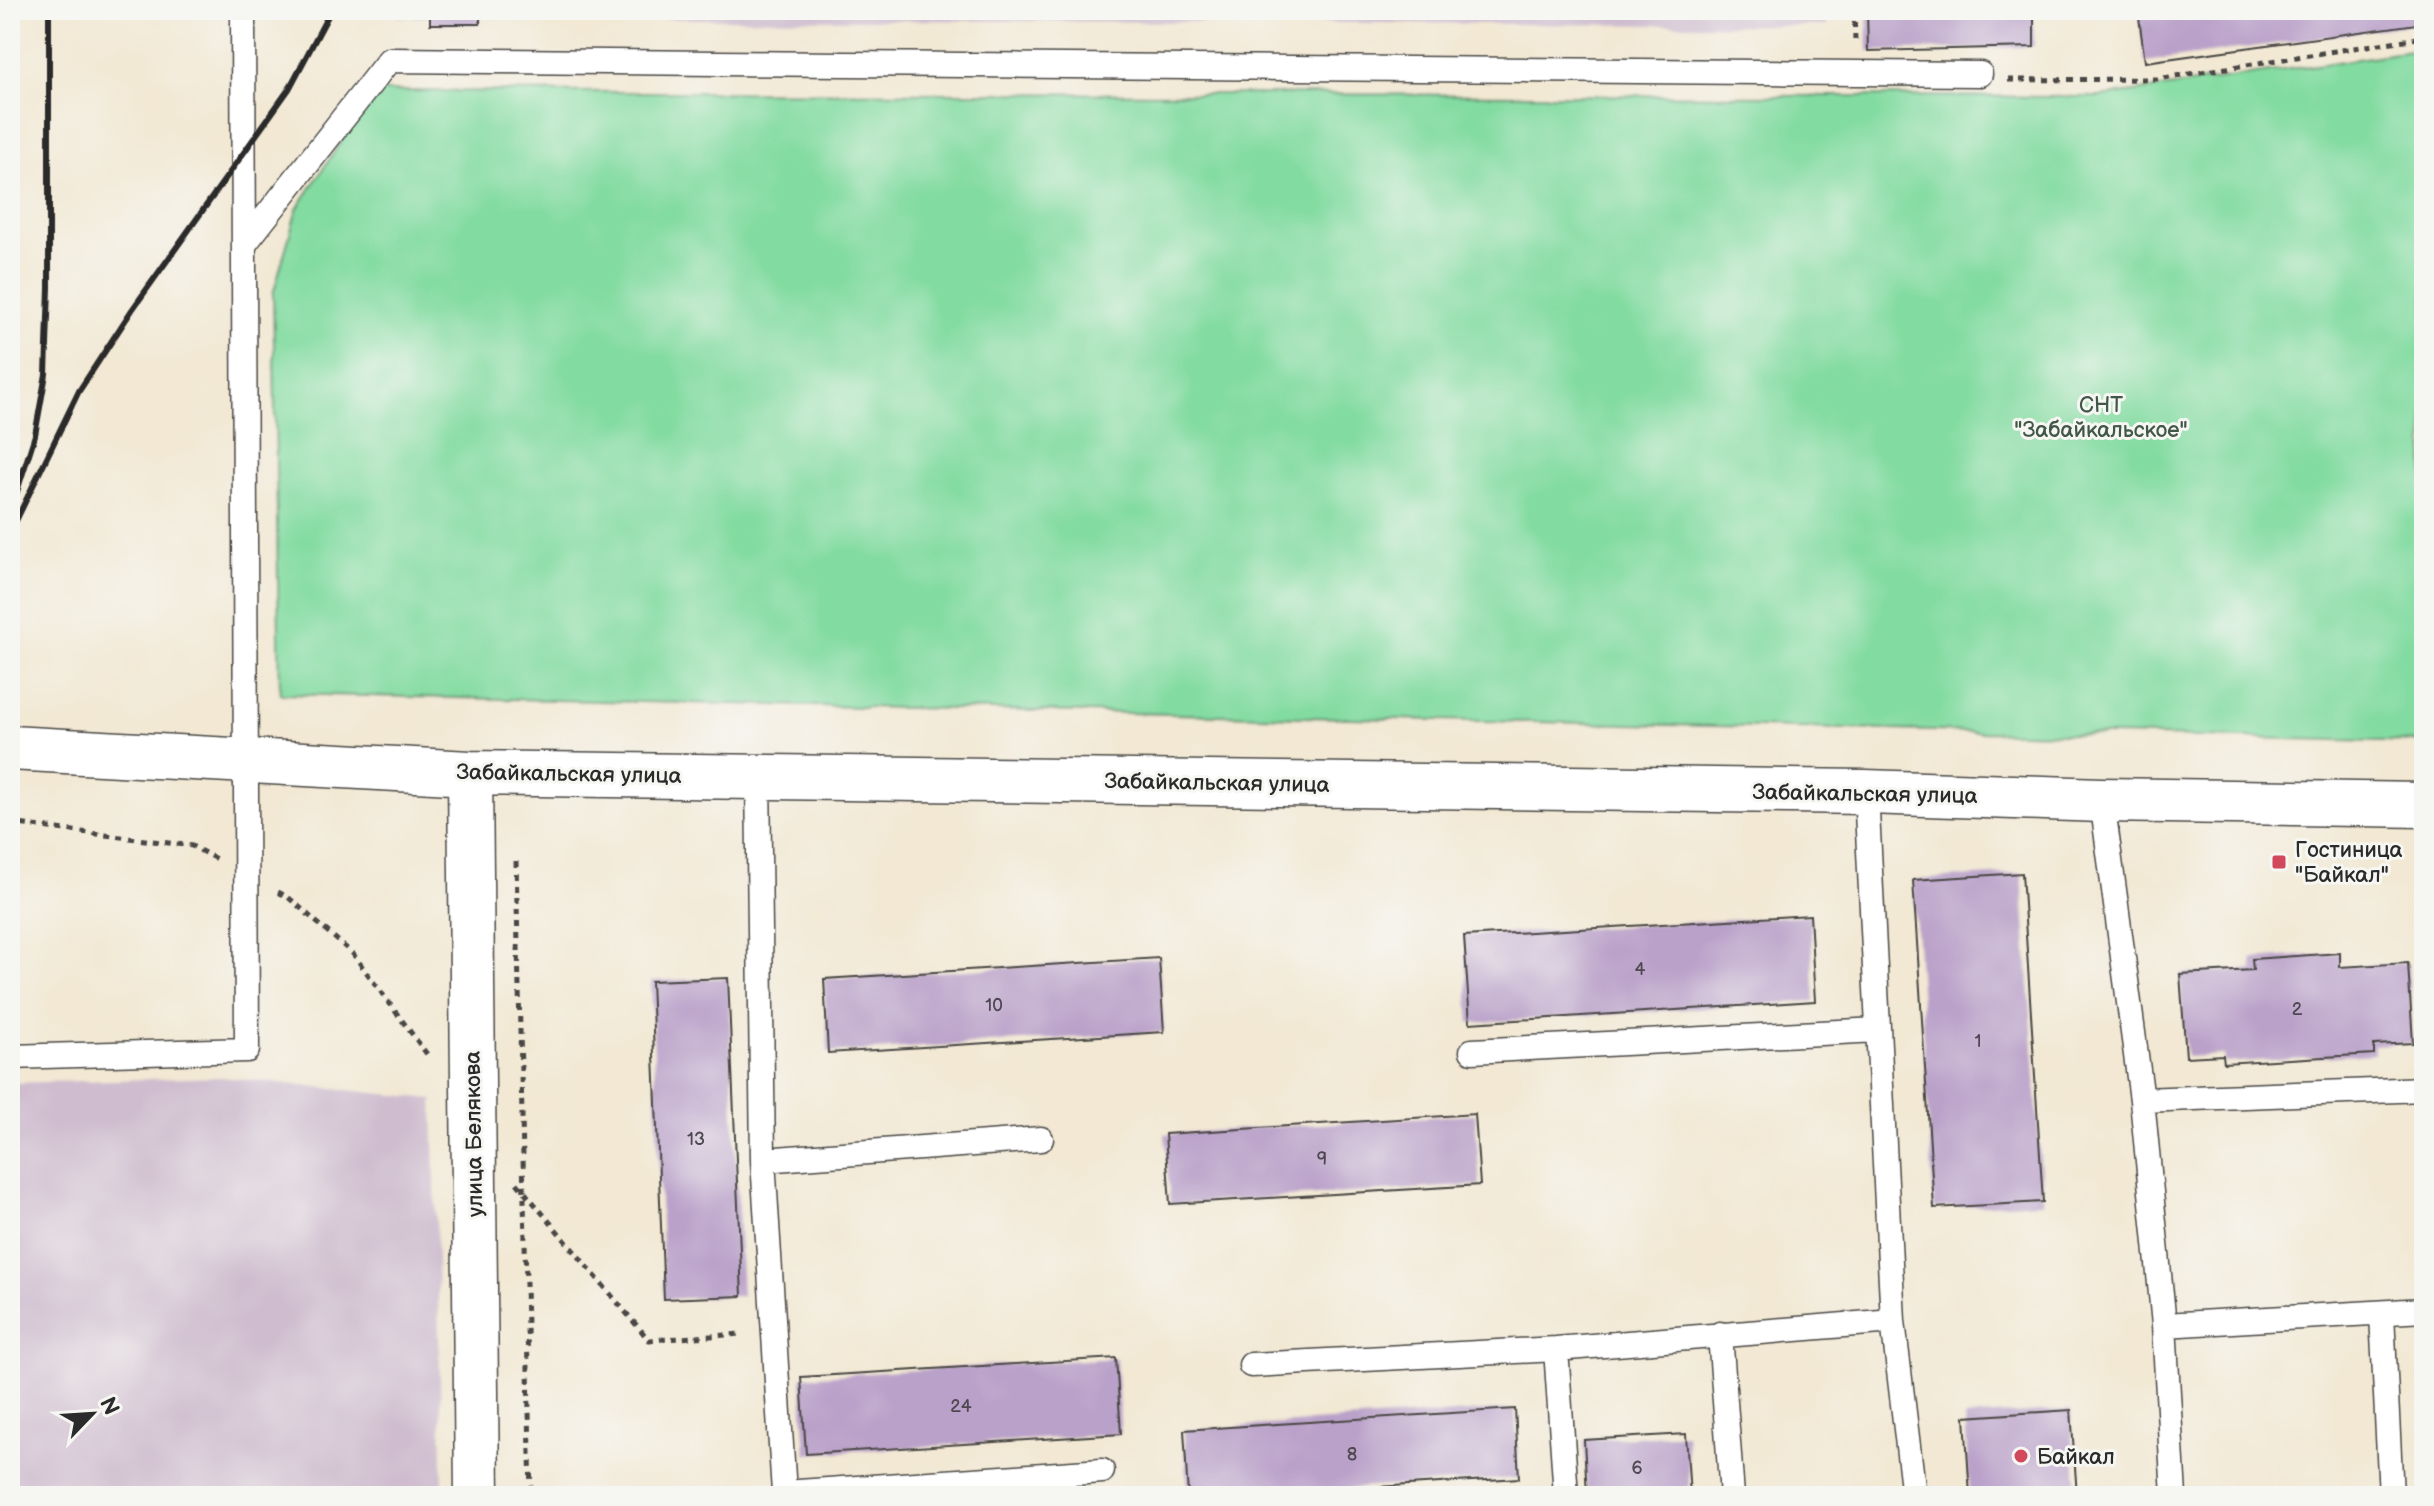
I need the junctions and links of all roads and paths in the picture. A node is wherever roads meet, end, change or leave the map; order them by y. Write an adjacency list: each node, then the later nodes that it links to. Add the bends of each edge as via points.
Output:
1 (243, 10): 4 (lane)
2 (2424, 37): 3 (path, via 2157,79 2012,81)
3 (1980, 74): 4 (lane, via 389,60)
4 (246, 242): 6 (lane)
5 (10, 748): 6 (street, Забайкальская улица)
6 (247, 762): 7 (street, Забайкальская улица); 14 (lane)
7 (470, 773): 8 (street, Забайкальская улица); 13 (street, улица Белякова)
8 (758, 775): 9 (street, Забайкальская улица); 22 (lane)
9 (1866, 792): 10 (street, Забайкальская улица); 15 (lane)
10 (2102, 800): 11 (street, Забайкальская улица); 20 (lane)
11 (2424, 805)
12 (10, 823): 14 (path, via 192,846)
13 (471, 836): 24 (path, via 516,837); 34 (street, улица Белякова)
14 (245, 874): 17 (lane, via 247,1050); 18 (path, via 288,897 353,954)
15 (1878, 1030): 16 (lane); 27 (lane)
16 (1472, 1051)
17 (10, 1057)
18 (436, 1066)
19 (2424, 1089): 20 (lane)
20 (2142, 1100): 28 (lane)
21 (1041, 1139): 22 (lane)
22 (763, 1160): 29 (lane)
23 (516, 1181): 24 (path)
24 (524, 1194): 29 (path, via 649,1340); 35 (path)
25 (2424, 1310): 26 (lane)
26 (2382, 1314): 28 (lane); 40 (lane)
27 (1893, 1321): 30 (lane); 38 (lane)
28 (2164, 1325): 39 (lane)
29 (774, 1332): 33 (lane, via 784,1493)
30 (1720, 1334): 31 (lane); 37 (lane)
31 (1556, 1349): 32 (lane); 36 (lane)
32 (1251, 1365)
33 (1102, 1471)
34 (477, 1496)
35 (531, 1496)
36 (1566, 1496)
37 (1732, 1496)
38 (1914, 1496)
39 (2174, 1496)
40 (2391, 1496)

